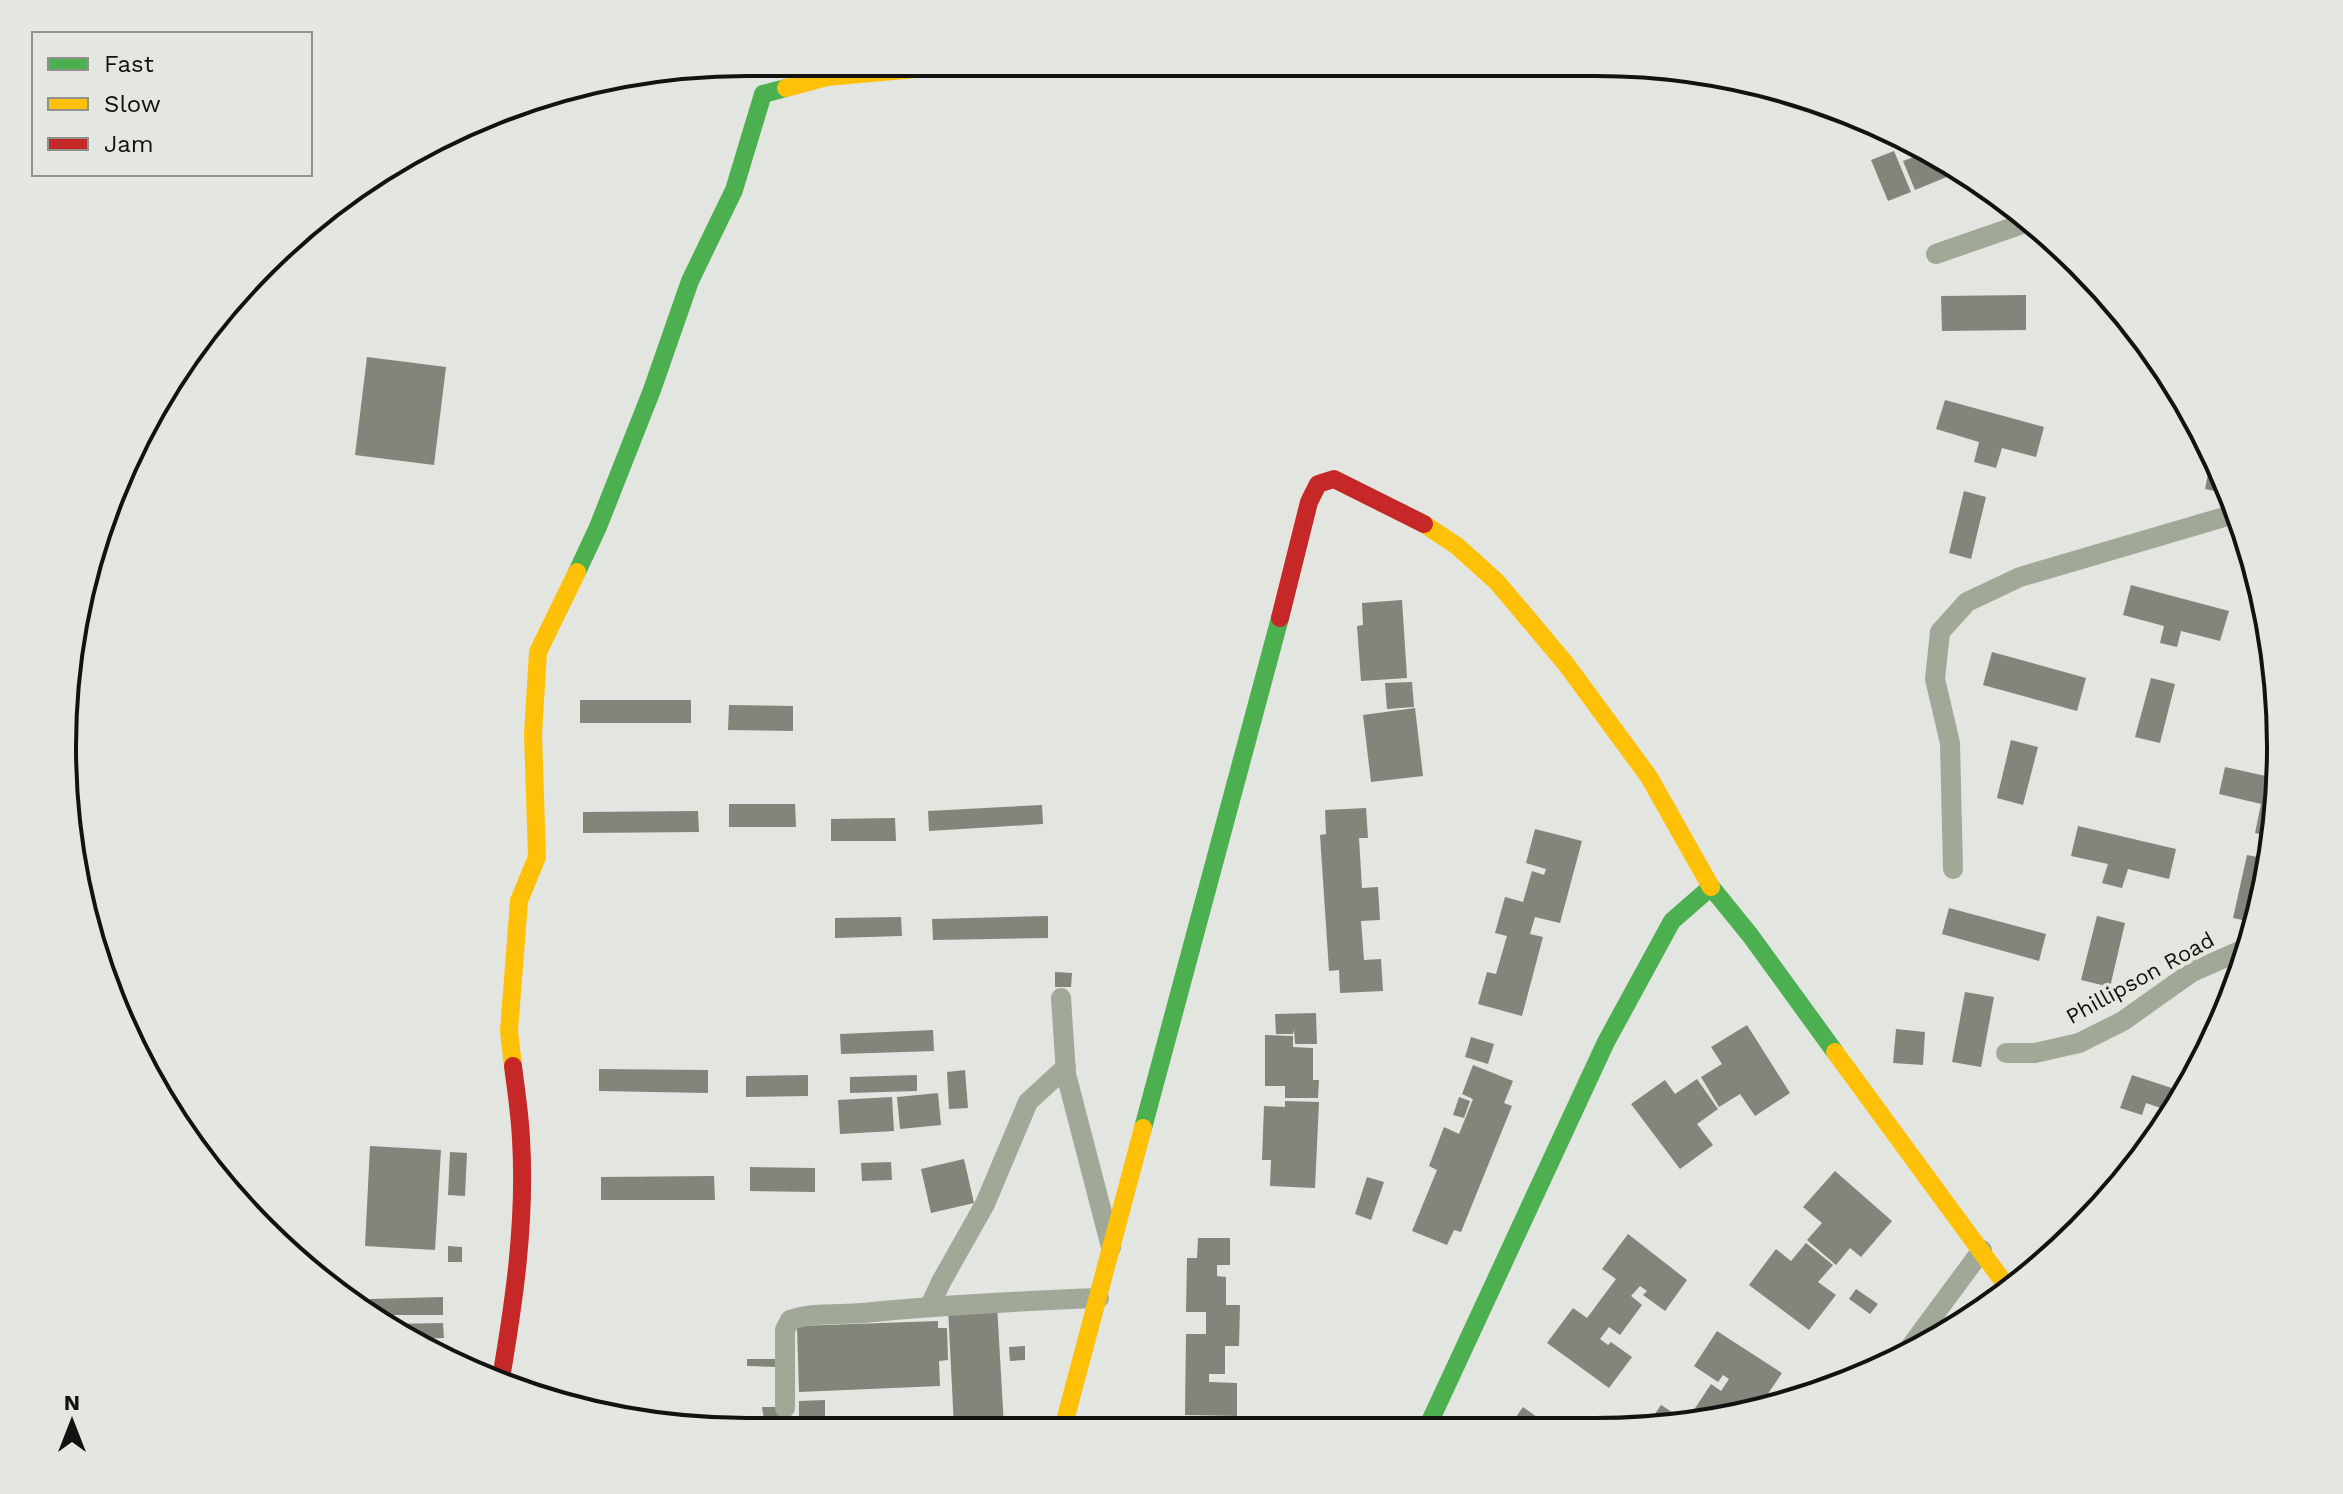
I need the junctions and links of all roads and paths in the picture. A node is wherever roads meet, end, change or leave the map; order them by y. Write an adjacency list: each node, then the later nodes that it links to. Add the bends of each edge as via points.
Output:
1 (838, 76): 17 (street, via 763,94 734,190 690,281 598,527 538,652 533,734 537,857 519,901 509,1031 521,1140 520,1241)
2 (2017, 226): 3 (street)
3 (1936, 254)
4 (2226, 517): 5 (street, via 2020,577 1967,602 1940,632 1935,679 1950,743)
5 (1953, 869)
6 (1711, 887): 11 (street); 12 (street, via 1649,777 1566,664 1497,582 1419,521 1334,479 1318,484 1306,513); 20 (street, via 1672,921 1606,1042)
7 (2234, 954): 9 (street, Phillipson Road, via 2192,972 2123,1021 2079,1043)
8 (1061, 998): 10 (street)
9 (2006, 1053)
10 (1066, 1067): 12 (street); 15 (street, via 1028,1102 985,1204)
11 (1982, 1250): 13 (street); 16 (street)
12 (1112, 1251): 14 (street)
13 (2003, 1280)
14 (1099, 1298): 15 (street); 19 (street)
15 (930, 1306): 18 (street, via 790,1320 785,1330)
16 (1919, 1335)
17 (502, 1371)
18 (785, 1408)
19 (1066, 1418)
20 (1432, 1418)

